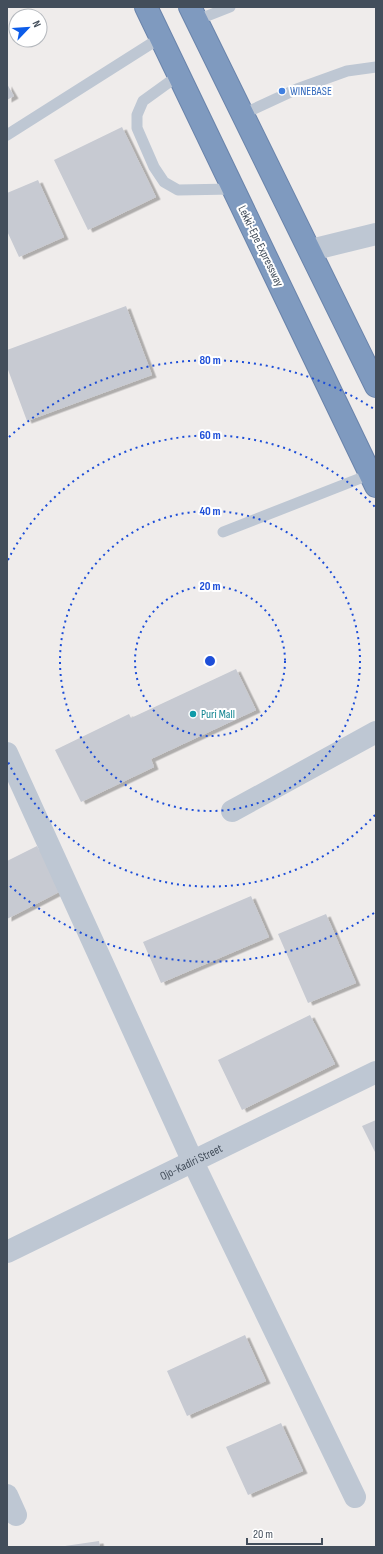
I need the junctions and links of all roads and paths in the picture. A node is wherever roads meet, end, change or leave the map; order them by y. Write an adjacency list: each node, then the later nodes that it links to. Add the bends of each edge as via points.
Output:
1 (146, 7): 4 (highway, Lekki-Epe Expressway)
2 (230, 7): 3 (lane)
3 (194, 13): 7 (highway)
4 (160, 38): 6 (highway, Lekki-Epe Expressway); 8 (lane)
5 (376, 67): 7 (lane, via 347,71)
6 (179, 75): 9 (highway, Lekki-Epe Expressway); 9 (lane, via 144,102 137,115 137,128 154,167 164,182 178,190)
7 (244, 114): 11 (highway)
8 (7, 135)
9 (233, 189): 13 (highway, Lekki-Epe Expressway)
10 (376, 234): 11 (street)
11 (311, 250): 12 (highway)
12 (376, 386)
13 (373, 480): 14 (lane)
14 (223, 532)
15 (376, 732): 17 (street)
16 (7, 753): 19 (street)
17 (232, 811)
18 (376, 1072): 19 (street, Ojo-Kadiri Street)
19 (193, 1162): 20 (street, Ojo-Kadiri Street); 22 (street)
20 (7, 1252)
21 (7, 1495): 23 (street)
22 (355, 1497)
23 (16, 1515)

